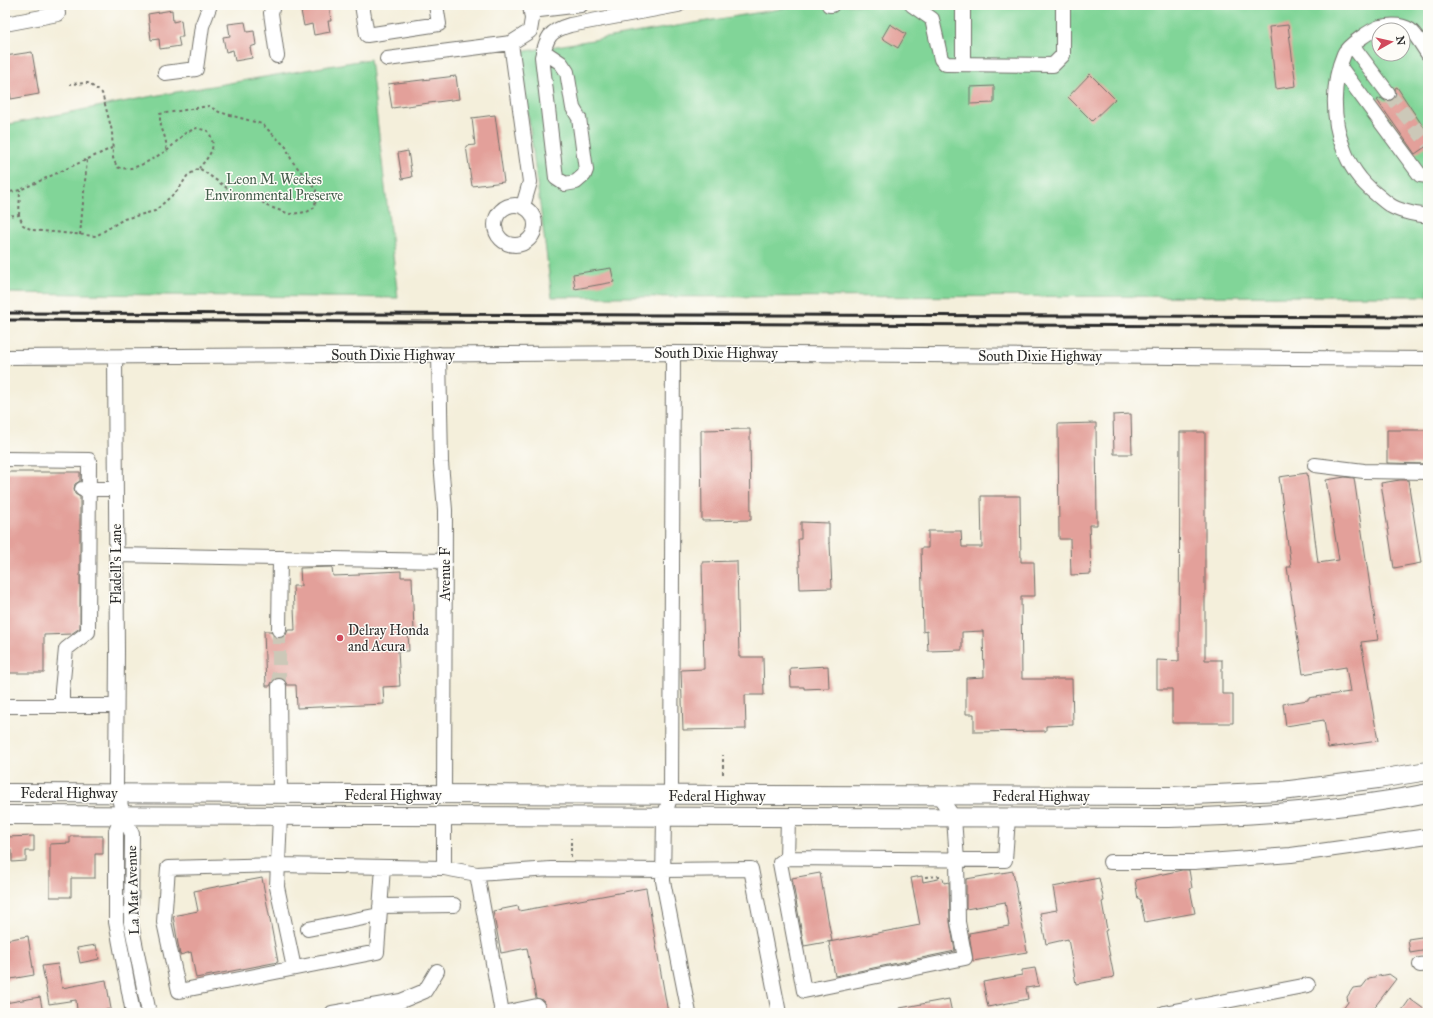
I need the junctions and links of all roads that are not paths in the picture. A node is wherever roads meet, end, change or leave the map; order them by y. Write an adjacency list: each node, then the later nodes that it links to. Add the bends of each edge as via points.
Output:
1 (210, 5): 23 (street, via 202,26 196,69)
2 (273, 5): 19 (street, via 271,13)
3 (362, 5): 4 (street, via 367,35 439,24)
4 (436, 5)
5 (581, 5): 13 (street)
6 (678, 5): 17 (street, via 570,25 556,31)
7 (829, 5): 8 (street)
8 (832, 5)
9 (912, 5): 21 (street, via 932,19 941,59 946,64)
10 (963, 5): 21 (street)
11 (1063, 5): 21 (street, via 1063,55 1053,66)
12 (57, 10): 14 (street)
13 (530, 16): 15 (street); 17 (street)
14 (5, 24)
15 (511, 43): 20 (street); 26 (street, via 530,182)
16 (1352, 45): 18 (street, via 1375,29 1387,25 1403,26 1411,30); 22 (street, via 1344,52); 24 (street)
17 (544, 46): 17 (street, via 542,57 556,178 565,184 571,184 580,179 586,170 579,118 573,108 567,72)
18 (1428, 54)
19 (278, 56)
20 (387, 59)
21 (962, 64)
22 (1340, 68): 25 (street, via 1420,175); 27 (street, via 1336,82 1336,119 1343,147 1353,169 1392,207)
23 (165, 73)
24 (1388, 93)
25 (1428, 176)
26 (523, 206)
27 (1428, 216)
28 (673, 353): 29 (street, South Dixie Highway); 32 (street, South Dixie Highway); 54 (street)
29 (439, 354): 31 (street, South Dixie Highway); 40 (street, Avenue F)
30 (5, 357): 31 (street, South Dixie Highway)
31 (115, 357): 37 (street, Fladell's Lane)
32 (1428, 358)
33 (5, 459): 36 (street, via 89,460)
34 (1315, 465): 35 (street, via 1364,471)
35 (1428, 472)
36 (85, 489): 37 (street); 44 (street, via 88,632 66,649)
37 (116, 489): 38 (street, Fladell's Lane)
38 (116, 555): 39 (street); 45 (street, Fladell's Lane)
39 (280, 558): 40 (street); 41 (street)
40 (445, 561): 53 (street, Avenue F)
41 (279, 630)
42 (279, 686): 52 (street)
43 (5, 706): 44 (street)
44 (62, 706): 45 (street)
45 (116, 706): 46 (street, Fladell's Lane)
46 (116, 771): 50 (street, La Mat Avenue)
47 (1428, 771): 48 (main road, Federal Highway)
48 (1306, 788): 55 (main road, Federal Highway, via 1170,796); 56 (main road)
49 (5, 793): 50 (main road, Federal Highway)
50 (118, 793): 52 (main road, Federal Highway); 58 (street, La Mat Avenue)
51 (1428, 793): 56 (main road, Federal Highway, via 1369,803)
52 (280, 794): 53 (main road, Federal Highway)
53 (444, 795): 54 (main road, Federal Highway)
54 (671, 795): 55 (main road, Federal Highway); 61 (street)
55 (939, 796): 63 (street)
56 (1286, 812): 64 (main road, Federal Highway, via 1210,817)
57 (5, 815): 58 (main road, Federal Highway)
58 (122, 815): 59 (main road, Federal Highway); 81 (street, La Mat Avenue, via 116,831 116,922); 82 (street, La Mat Avenue, via 132,834 132,923)
59 (280, 816): 60 (main road, Federal Highway); 69 (street)
60 (444, 816): 61 (main road, Federal Highway); 71 (street)
61 (664, 817): 62 (main road, Federal Highway); 72 (street)
62 (788, 818): 63 (main road, Federal Highway); 66 (street)
63 (954, 818): 64 (main road, Federal Highway); 67 (street)
64 (1008, 818): 67 (street, via 1005,860)
65 (1428, 836): 68 (street, via 1291,855 1194,862)
66 (787, 858): 67 (street); 67 (street, via 780,863 804,991 965,958 958,922)
67 (957, 860)
68 (1110, 862)
69 (278, 865): 70 (street); 77 (street, via 277,887); 77 (street, via 168,868 164,922 179,991)
70 (383, 867): 71 (street); 75 (street)
71 (444, 868): 73 (street)
72 (664, 870): 73 (street, via 551,869); 85 (street); 86 (street, via 751,869)
73 (477, 874): 84 (street)
74 (454, 905): 75 (street)
75 (380, 911): 76 (street); 77 (street, via 377,952)
76 (308, 929)
77 (294, 968)
78 (437, 971): 83 (street, via 425,991 401,1000)
79 (1308, 985): 87 (street)
80 (537, 1006): 84 (street)
81 (133, 1013)
82 (149, 1013)
83 (332, 1013)
84 (503, 1013)
85 (689, 1013)
86 (779, 1013)
87 (1164, 1013)

